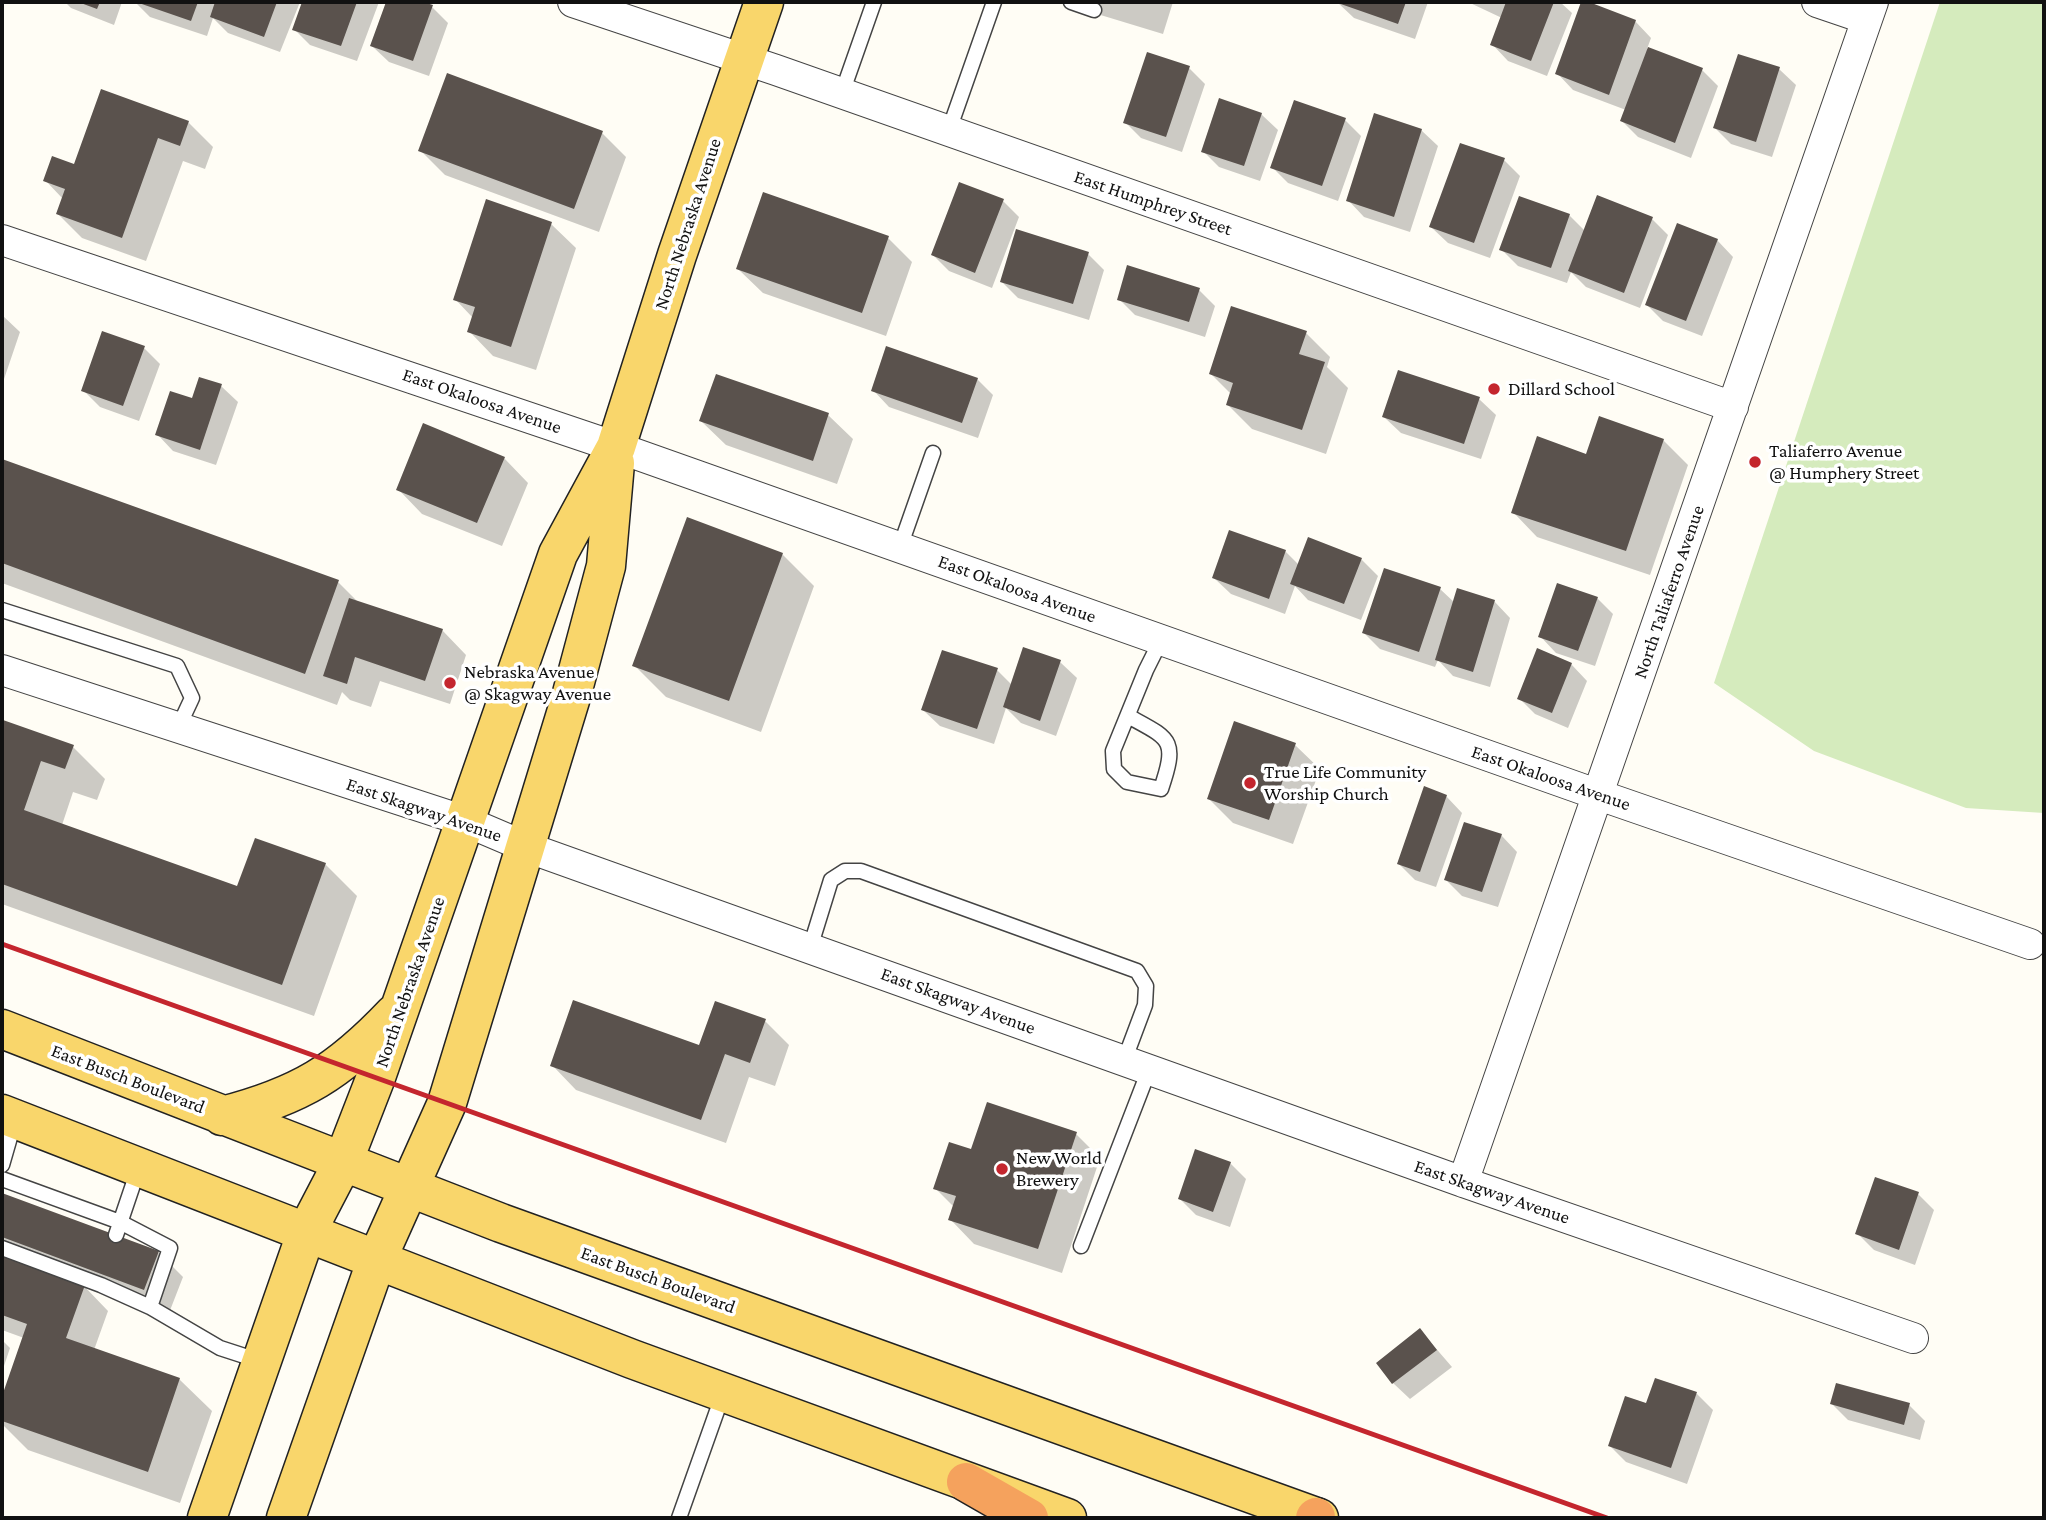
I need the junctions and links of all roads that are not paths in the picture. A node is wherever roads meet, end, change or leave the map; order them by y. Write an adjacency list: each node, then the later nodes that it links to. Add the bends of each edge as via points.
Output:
1 (573, 2): 9 (street, East Humphrey Street)
2 (764, 2): 9 (main road, North Nebraska Avenue)
3 (874, 2): 10 (lane)
4 (994, 2): 11 (lane)
5 (1071, 2): 7 (lane)
6 (1817, 2): 8 (street)
7 (1094, 10)
8 (1870, 11): 13 (street, North Taliaferro Avenue)
9 (744, 59): 10 (street, East Humphrey Street); 14 (main road, North Nebraska Avenue)
10 (842, 93): 11 (street, East Humphrey Street)
11 (948, 130): 13 (street, East Humphrey Street)
12 (2, 240): 14 (street, East Okaloosa Avenue)
13 (1733, 407): 22 (street, North Taliaferro Avenue)
14 (616, 447): 16 (street, East Okaloosa Avenue); 23 (main road, North Nebraska Avenue, via 558,554); 24 (main road, North Nebraska Avenue, via 606,566)
15 (933, 453): 16 (lane)
16 (900, 547): 18 (street, East Okaloosa Avenue)
17 (2, 610): 21 (lane, via 177,666 192,698)
18 (1161, 640): 20 (lane); 22 (street, East Okaloosa Avenue)
19 (2, 670): 21 (street, East Skagway Avenue)
20 (1128, 716): 20 (lane, via 1113,751 1114,769 1127,782 1161,789 1170,746 1164,736)
21 (178, 727): 23 (street, East Skagway Avenue)
22 (1599, 795): 25 (street, East Okaloosa Avenue); 36 (street, North Taliaferro Avenue)
23 (465, 821): 24 (street, East Skagway Avenue); 27 (main road, North Nebraska Avenue)
24 (526, 847): 26 (street, East Skagway Avenue); 37 (main road, North Nebraska Avenue, via 447,1103)
25 (2030, 944)
26 (810, 948): 29 (street, East Skagway Avenue); 29 (lane, via 831,880 845,871 861,871 1137,971 1146,986)
27 (402, 1006): 31 (main road, via 366,1044 319,1079 288,1095); 32 (main road, North Nebraska Avenue)
28 (2, 1030): 31 (main road, East Busch Boulevard)
29 (1137, 1065): 36 (street, East Skagway Avenue); 41 (lane)
30 (9, 1116): 33 (lane); 34 (main road)
31 (222, 1116): 32 (main road, East Busch Boulevard)
32 (343, 1162): 37 (main road, East Busch Boulevard); 39 (main road, North Nebraska Avenue)
33 (2, 1165)
34 (139, 1167): 38 (lane); 39 (main road)
35 (2, 1179): 38 (lane, via 26,1195)
36 (1463, 1182): 44 (street, East Skagway Avenue)
37 (410, 1188): 42 (main road, North Nebraska Avenue); 53 (main road, East Busch Boulevard)
38 (118, 1229): 43 (lane, via 170,1248)
39 (307, 1231): 42 (main road); 45 (main road, North Nebraska Avenue)
40 (7, 1246): 43 (lane, via 103,1280)
41 (1081, 1246)
42 (377, 1259): 46 (main road); 49 (main road, North Nebraska Avenue)
43 (150, 1307): 45 (lane, via 220,1348)
44 (1913, 1338)
45 (261, 1362): 48 (main road, North Nebraska Avenue)
46 (724, 1393): 47 (main road); 50 (lane)
47 (966, 1482): 51 (highway); 52 (main road)
48 (207, 1518)
49 (286, 1518)
50 (679, 1518)
51 (1029, 1518)
52 (1066, 1518)
53 (1317, 1518)

